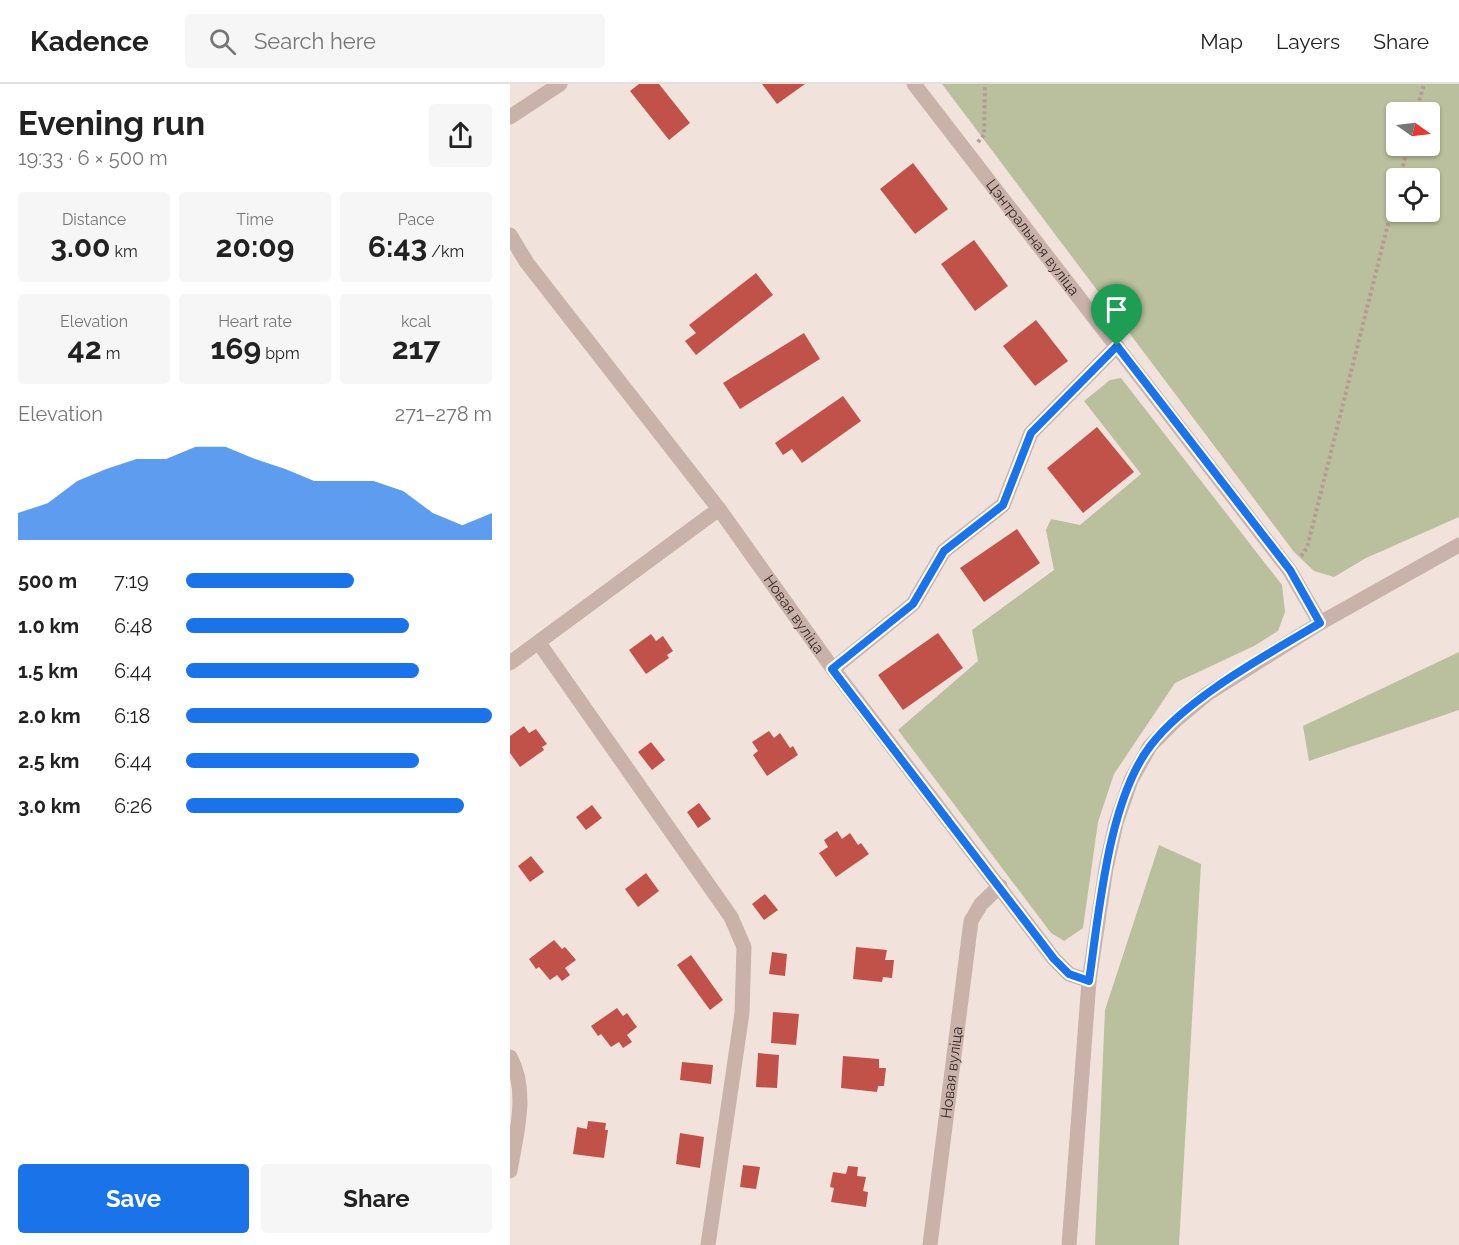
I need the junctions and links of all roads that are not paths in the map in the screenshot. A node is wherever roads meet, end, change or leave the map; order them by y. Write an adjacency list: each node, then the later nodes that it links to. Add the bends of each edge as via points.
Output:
1 (560, 84): 3 (street)
2 (914, 84): 7 (street, Цэнтральная вуліца)
3 (510, 117)
4 (510, 235): 6 (street, Новая вуліца)
5 (510, 254): 6 (street)
6 (527, 263): 8 (street, Новая вуліца)
7 (1117, 346): 10 (street, Цэнтральная вуліца, via 1290,570); 13 (street, via 1031,433 1003,505 944,551 913,604)
8 (719, 509): 11 (street); 13 (street, Новая вуліца)
9 (1459, 545): 10 (street)
10 (1320, 623): 15 (street, via 1207,694 1150,746 1131,780 1116,823)
11 (538, 643): 12 (street); 18 (street, via 731,917 744,947 742,1014)
12 (510, 663)
13 (832, 669): 14 (street, Новая вуліца)
14 (1000, 886): 15 (street, via 1054,959 1069,974); 19 (street, Новая вуліца, via 981,904 971,921)
15 (1089, 981): 20 (street)
16 (510, 1056): 17 (street, via 521,1103)
17 (510, 1171)
18 (708, 1245)
19 (930, 1245)
20 (1069, 1245)

